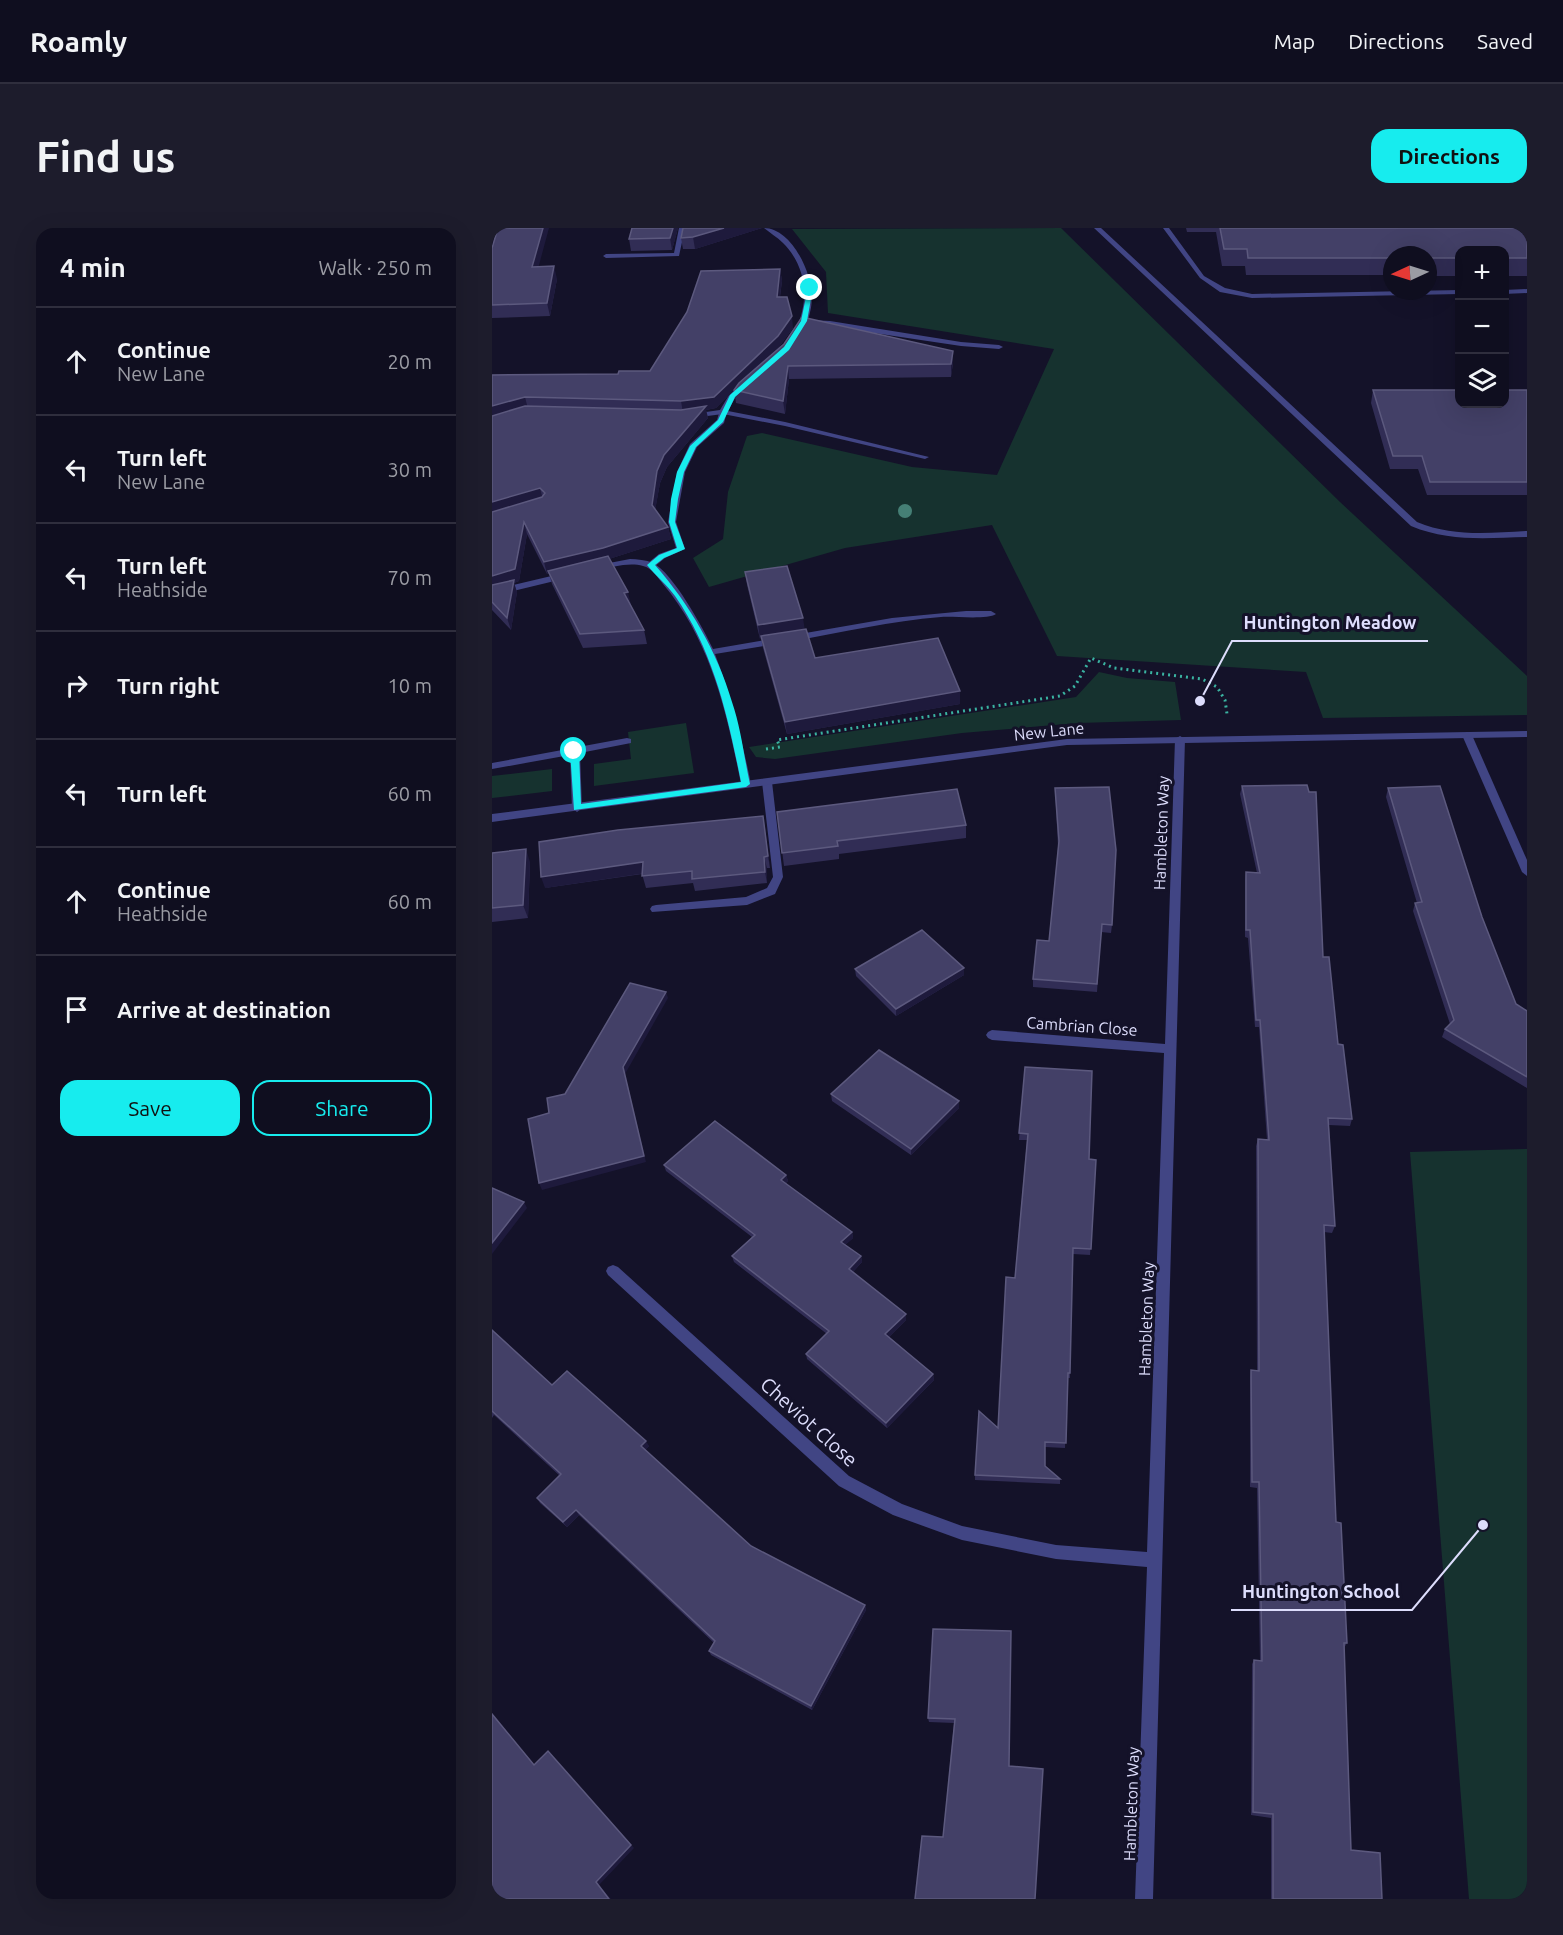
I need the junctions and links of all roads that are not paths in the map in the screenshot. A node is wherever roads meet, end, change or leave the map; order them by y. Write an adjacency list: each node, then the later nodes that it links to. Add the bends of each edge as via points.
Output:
1 (682, 228): 5 (street, via 677,255)
2 (767, 228): 9 (street, via 786,242 803,268 810,288)
3 (1096, 228): 16 (street, via 1414,524 1444,535)
4 (1167, 228): 7 (street, via 1202,277 1223,290 1251,296)
5 (606, 256)
6 (1527, 291): 8 (street)
7 (1455, 292)
8 (1509, 292)
9 (804, 321): 10 (street); 11 (street)
10 (796, 335)
11 (999, 347)
12 (754, 378): 13 (street, via 732,396)
13 (723, 412): 14 (street); 15 (street); 17 (street, via 721,421 693,446 681,472 672,522 681,549)
14 (682, 417)
15 (925, 457)
16 (1527, 534)
17 (651, 565): 18 (street, via 636,562); 22 (street, via 678,595)
18 (591, 570)
19 (570, 575): 20 (street)
20 (492, 593)
21 (991, 614): 22 (street, via 927,615)
22 (710, 652): 30 (street, via 729,703)
23 (1527, 734): 24 (street, New Lane)
24 (1467, 735): 25 (street, New Lane); 33 (street)
25 (1180, 739): 29 (street, New Lane, via 1067,742); 36 (street, Hambleton Way)
26 (627, 741): 27 (street)
27 (574, 751): 28 (street); 31 (street)
28 (492, 766)
29 (767, 782): 30 (street, New Lane); 34 (street, via 778,877 771,891 747,901)
30 (746, 784): 31 (street, New Lane)
31 (577, 808): 32 (street, New Lane)
32 (492, 818)
33 (1527, 872)
34 (656, 909)
35 (992, 1035): 36 (street, Cambrian Close)
36 (1170, 1049): 38 (street, Hambleton Way)
37 (613, 1271): 38 (street, Cheviot Close, via 844,1481 898,1510 962,1533 1056,1552)
38 (1156, 1560): 39 (street, Hambleton Way)
39 (1144, 1899)

